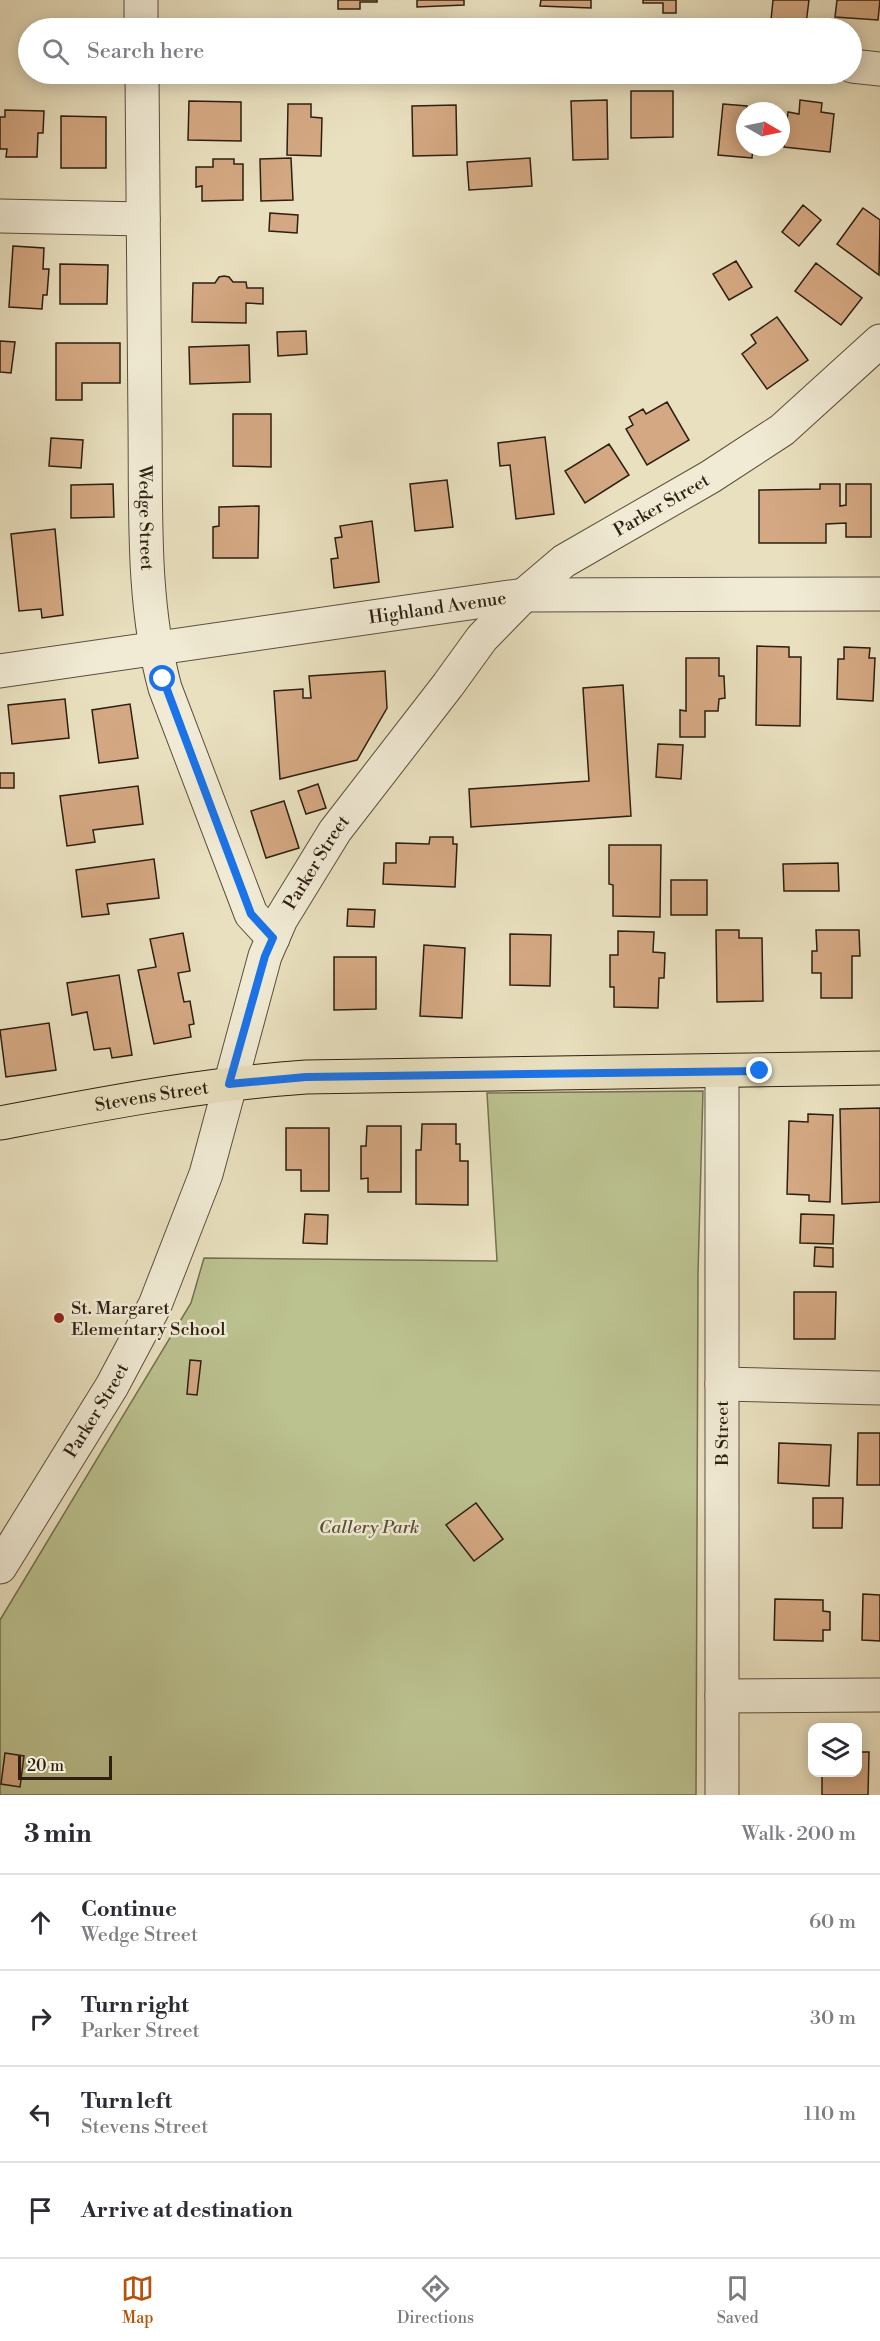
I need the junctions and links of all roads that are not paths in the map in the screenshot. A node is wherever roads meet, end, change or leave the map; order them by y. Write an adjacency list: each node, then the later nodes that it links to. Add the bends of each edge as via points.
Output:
1 (141, 0): 2 (street)
2 (141, 18)
3 (862, 67): 4 (street)
4 (880, 69)
5 (142, 84): 7 (street, Wedge Street)
6 (0, 216): 7 (street)
7 (143, 219): 11 (street, Wedge Street, via 149,598)
8 (880, 341): 10 (street, Parker Street, via 782,430 710,477 564,561)
9 (880, 594): 10 (street, Highland Avenue)
10 (524, 595): 11 (street, Highland Avenue); 13 (street, Parker Street, via 482,638 335,831)
11 (155, 650): 12 (street, Highland Avenue); 13 (street, Wedge Street, via 165,687 251,914)
12 (0, 671)
13 (273, 938): 16 (street, Parker Street)
14 (880, 1068): 15 (main road, Stevens Street)
15 (722, 1071): 16 (main road, Stevens Street, via 306,1077); 18 (street, B Street)
16 (229, 1084): 17 (main road, Stevens Street); 20 (street, Parker Street, via 206,1174 155,1305 112,1386)
17 (0, 1123)
18 (722, 1384): 19 (street); 22 (street, B Street)
19 (880, 1388)
20 (0, 1567)
21 (880, 1695): 22 (street)
22 (722, 1696): 23 (street, B Street)
23 (722, 1795)

